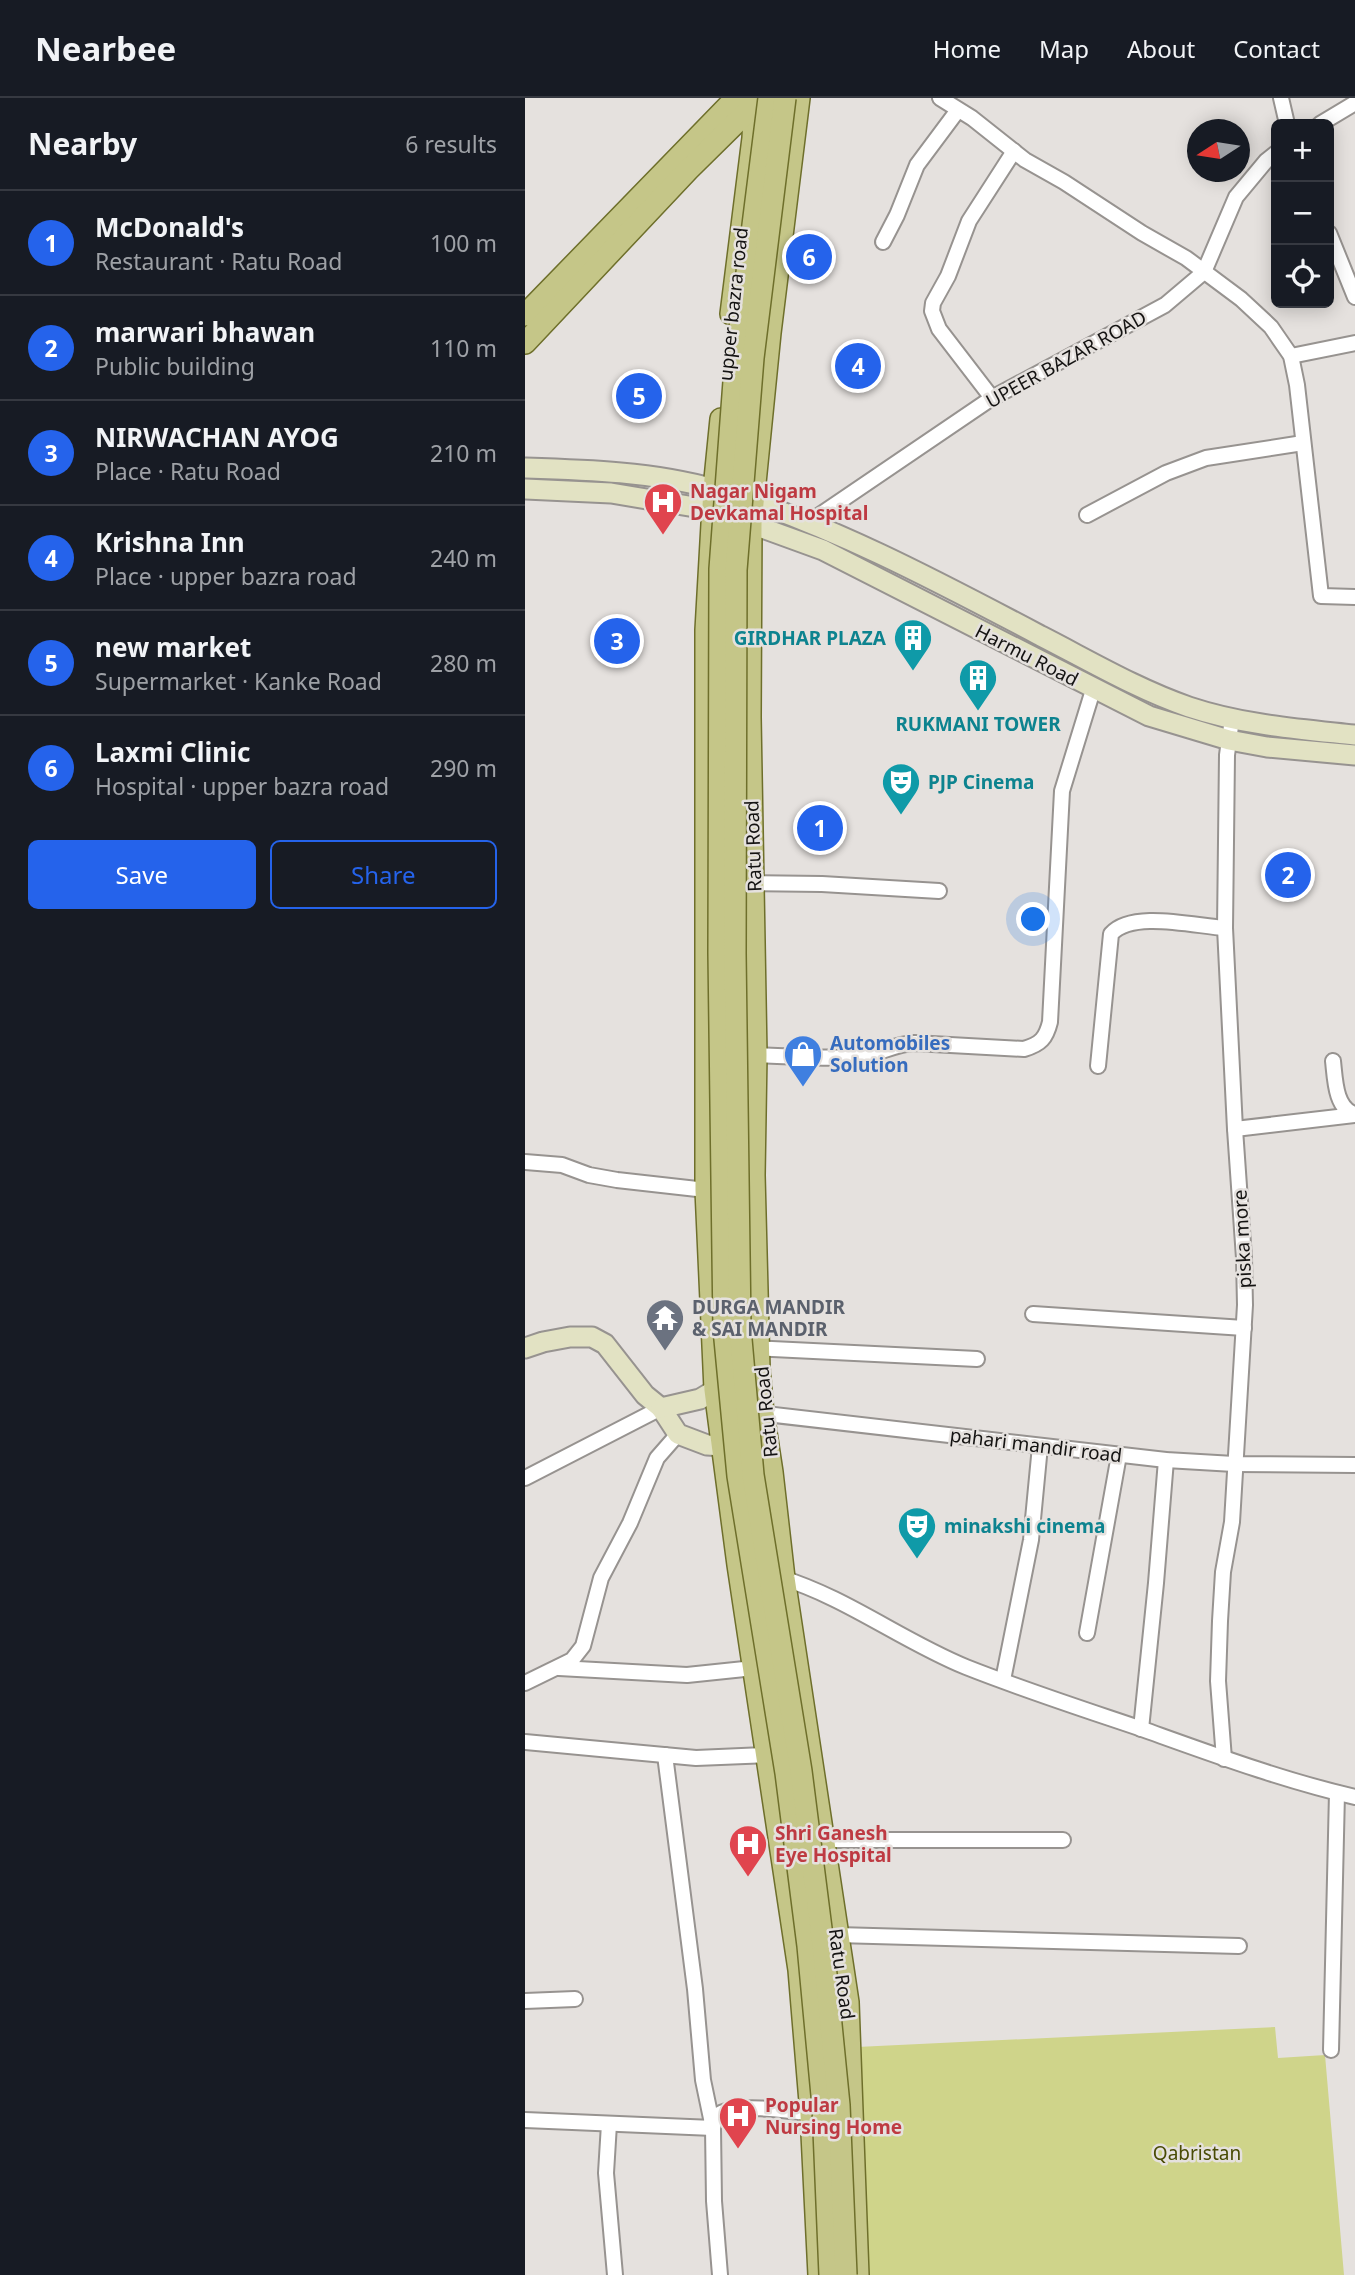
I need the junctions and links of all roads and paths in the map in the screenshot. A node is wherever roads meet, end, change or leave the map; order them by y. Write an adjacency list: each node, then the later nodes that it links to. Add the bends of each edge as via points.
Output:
1 (785, 98): 91 (main road, bridge, via 753,358 736,570 734,953 740,1328 753,1475 801,1770 823,1944 839,2105)
2 (799, 98): 25 (main road, upper bazra road)
3 (940, 98): 7 (street)
4 (1281, 98): 8 (street)
5 (755, 99): 16 (main road); 17 (main road); 24 (main road, upper bazra road); 90 (main road, bridge, via 720,569 725,1329 738,1476 786,1773 808,1946 823,2106)
6 (1355, 103): 9 (street)
7 (958, 110): 10 (street); 12 (street, via 917,165)
8 (1286, 119)
9 (1328, 119)
10 (1014, 151): 14 (street); 20 (street, via 969,221 932,311 939,329)
11 (1271, 157): 14 (street, UPEER BAZAR ROAD, via 1236,197)
12 (883, 242)
13 (1334, 245): 15 (street)
14 (1204, 272): 19 (street, via 1271,327); 20 (street, UPEER BAZAR ROAD, via 1165,305)
15 (1355, 297)
16 (525, 315)
17 (525, 343)
18 (1355, 343): 19 (street)
19 (1291, 356): 21 (street)
20 (992, 398): 27 (street, UPEER BAZAR ROAD)
21 (1304, 443): 26 (street, via 1206,458 1166,472); 28 (street, via 1321,597)
22 (525, 468): 24 (main road, via 661,478)
23 (525, 489): 24 (main road)
24 (713, 499): 25 (main road); 43 (main road, via 706,630)
25 (752, 512): 27 (main road, Harmu Road); 29 (main road, Harmu Road); 34 (main road, Ratu Road)
26 (1087, 515)
27 (808, 523): 30 (main road, Harmu Road, via 1120,678 1189,707)
28 (1355, 597)
29 (1093, 690): 32 (main road, Harmu Road, via 1149,716); 37 (street, via 1062,791 1046,1037 1024,1049 914,1043 849,1058)
30 (1232, 719): 31 (main road, Harmu Road); 32 (street, piska more)
31 (1355, 735)
32 (1229, 740): 33 (main road, Harmu Road); 36 (street, piska more)
33 (1355, 755)
34 (752, 883): 35 (street); 37 (main road, Ratu Road)
35 (939, 891)
36 (1224, 928): 39 (street, via 1135,921 1117,926 1111,934); 41 (street, piska more)
37 (756, 1055): 46 (main road, Ratu Road, via 754,1175)
38 (1332, 1061): 40 (street, via 1343,1107)
39 (1098, 1066)
40 (1355, 1114): 41 (street)
41 (1235, 1129): 45 (street, piska more)
42 (525, 1162): 43 (street, via 617,1180)
43 (706, 1190): 48 (main road)
44 (1034, 1314): 45 (street)
45 (1244, 1328): 59 (street, piska more)
46 (760, 1347): 48 (street); 49 (street); 52 (main road, Ratu Road)
47 (525, 1349): 51 (main road, via 570,1337 591,1337 605,1344)
48 (714, 1351): 50 (main road)
49 (977, 1359)
50 (715, 1390): 51 (main road, via 700,1399); 53 (main road)
51 (661, 1408): 54 (main road); 61 (street)
52 (763, 1413): 53 (street, pahari mandir road); 56 (street, pahari mandir road); 63 (main road, Ratu Road)
53 (718, 1415): 55 (main road)
54 (677, 1434): 55 (main road); 65 (street, via 657,1458 601,1578 583,1646 572,1660)
55 (723, 1446): 62 (main road)
56 (1040, 1446): 57 (street, pahari mandir road); 67 (street, via 1031,1540)
57 (1119, 1455): 58 (street, pahari mandir road); 64 (street)
58 (1165, 1461): 59 (street, pahari mandir road); 69 (street)
59 (1234, 1464): 60 (street, pahari mandir road); 73 (street, piska more, via 1219,1669)
60 (1355, 1465)
61 (525, 1478)
62 (738, 1565): 63 (street); 66 (main road)
63 (784, 1578): 67 (street, via 876,1619 915,1643); 76 (main road, Ratu Road)
64 (1087, 1633)
65 (558, 1667): 66 (street, via 687,1675); 68 (street)
66 (754, 1668): 72 (main road)
67 (1003, 1680): 69 (street)
68 (525, 1684)
69 (1141, 1729): 73 (street)
70 (525, 1742): 71 (street)
71 (665, 1755): 72 (street); 86 (street, via 703,2080)
72 (767, 1755): 83 (main road, via 799,1970)
73 (1224, 1759): 74 (street)
74 (1337, 1793): 75 (street); 82 (street)
75 (1355, 1797)
76 (823, 1840): 77 (street); 78 (main road, Ratu Road)
77 (1063, 1840)
78 (837, 1935): 79 (street); 92 (main road, Ratu Road, via 848,2002)
79 (1239, 1946)
80 (575, 1999): 81 (street)
81 (525, 2001)
82 (1331, 2050)
83 (811, 2114): 86 (street, via 737,2108 723,2111); 89 (main road)
84 (525, 2120): 85 (street)
85 (609, 2124): 86 (street); 87 (street, via 606,2173)
86 (713, 2128): 88 (street)
87 (615, 2275)
88 (720, 2275)
89 (819, 2275)
90 (830, 2275)
91 (846, 2275)
92 (858, 2275)

